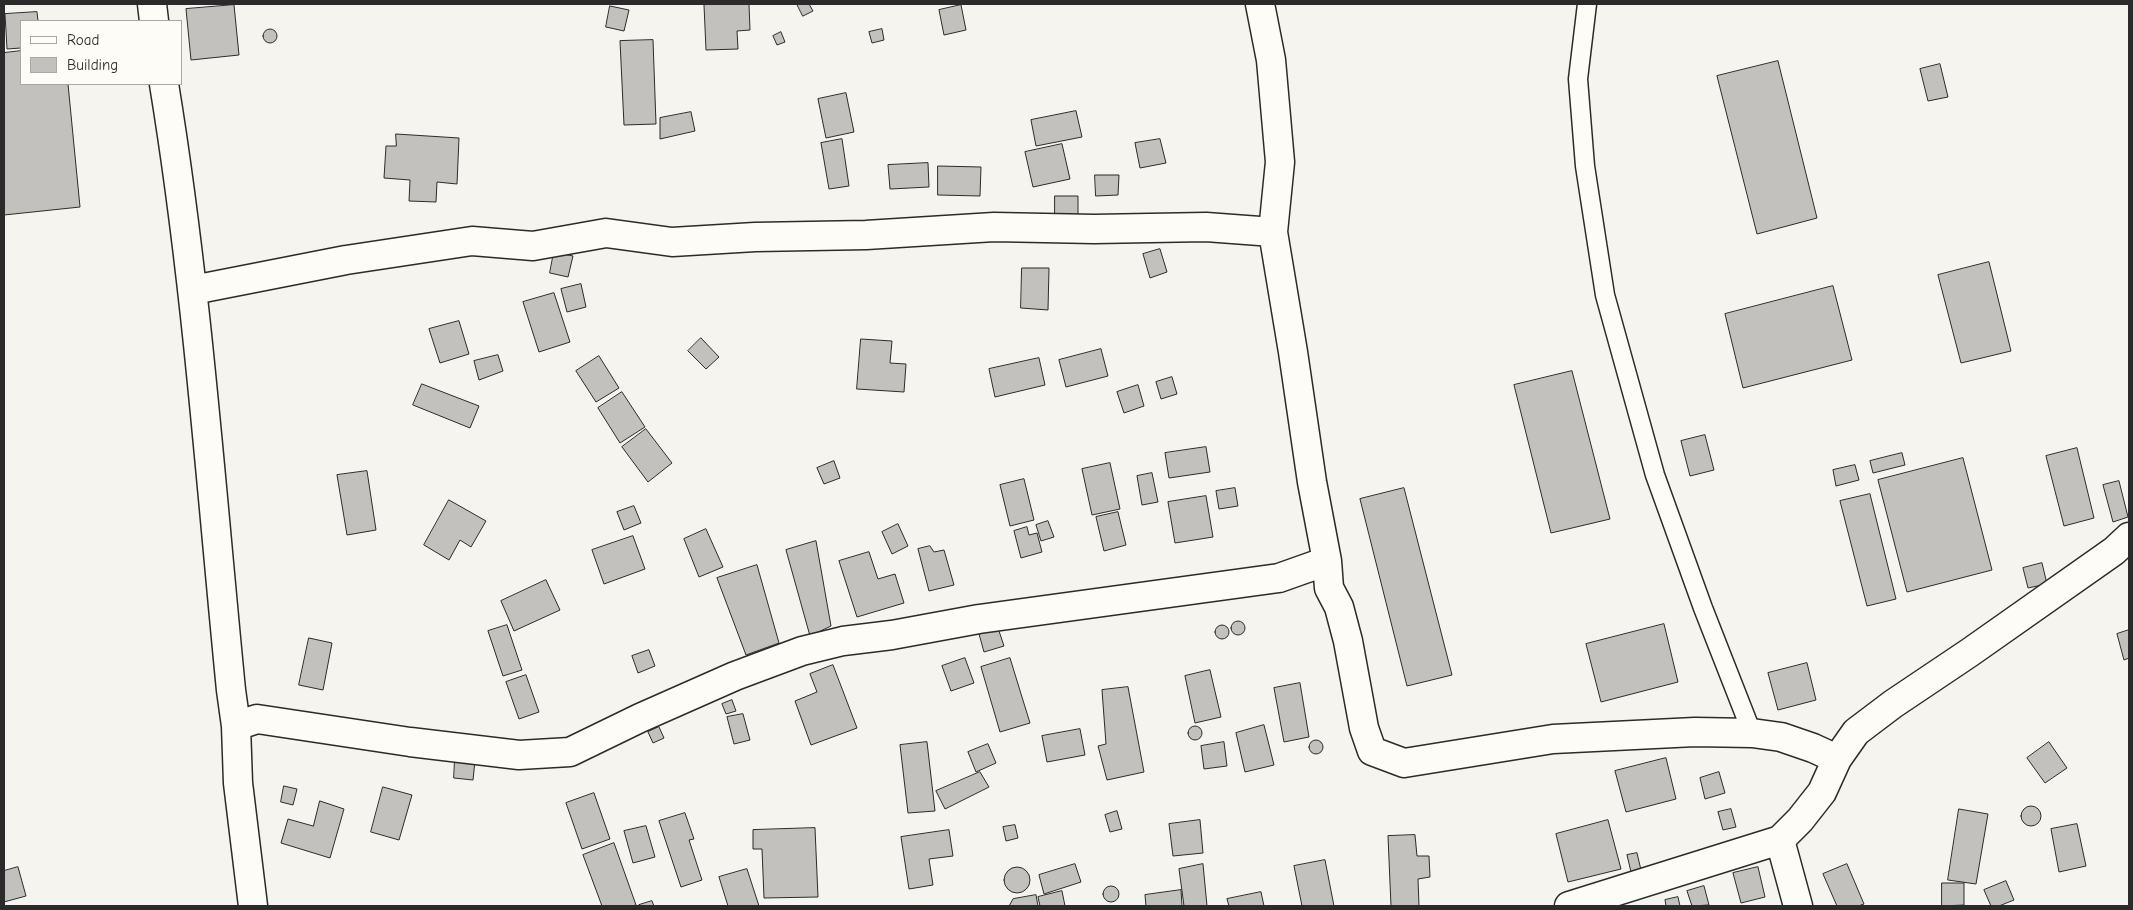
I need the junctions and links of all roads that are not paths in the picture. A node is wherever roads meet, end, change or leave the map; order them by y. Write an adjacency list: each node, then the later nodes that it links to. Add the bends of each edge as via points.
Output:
1 (152, 4): 4 (street)
2 (1260, 4): 6 (street, via 1270,60 1280,162)
3 (1587, 4): 11 (lane, via 1578,79 1585,166 1606,294 1655,475 1702,608)
4 (154, 20)
5 (164, 85): 7 (street)
6 (1273, 232): 7 (street, via 1206,227 994,227 672,242 606,233 533,246 472,241 346,260); 9 (street)
7 (193, 290): 10 (street)
8 (2129, 537): 12 (street, via 1856,732)
9 (1327, 561): 10 (street, via 1279,578 844,640 802,651 736,676 570,752 519,755 257,719); 11 (street, via 1329,588 1339,607 1348,641 1364,728 1372,751 1404,763 1553,739 1695,732)
10 (236, 726): 14 (street, via 238,783)
11 (1752, 733): 12 (street, via 1781,737)
12 (1837, 759): 13 (street, via 1822,792)
13 (1780, 840): 15 (street); 16 (street)
14 (253, 906)
15 (1570, 906)
16 (1798, 906)

